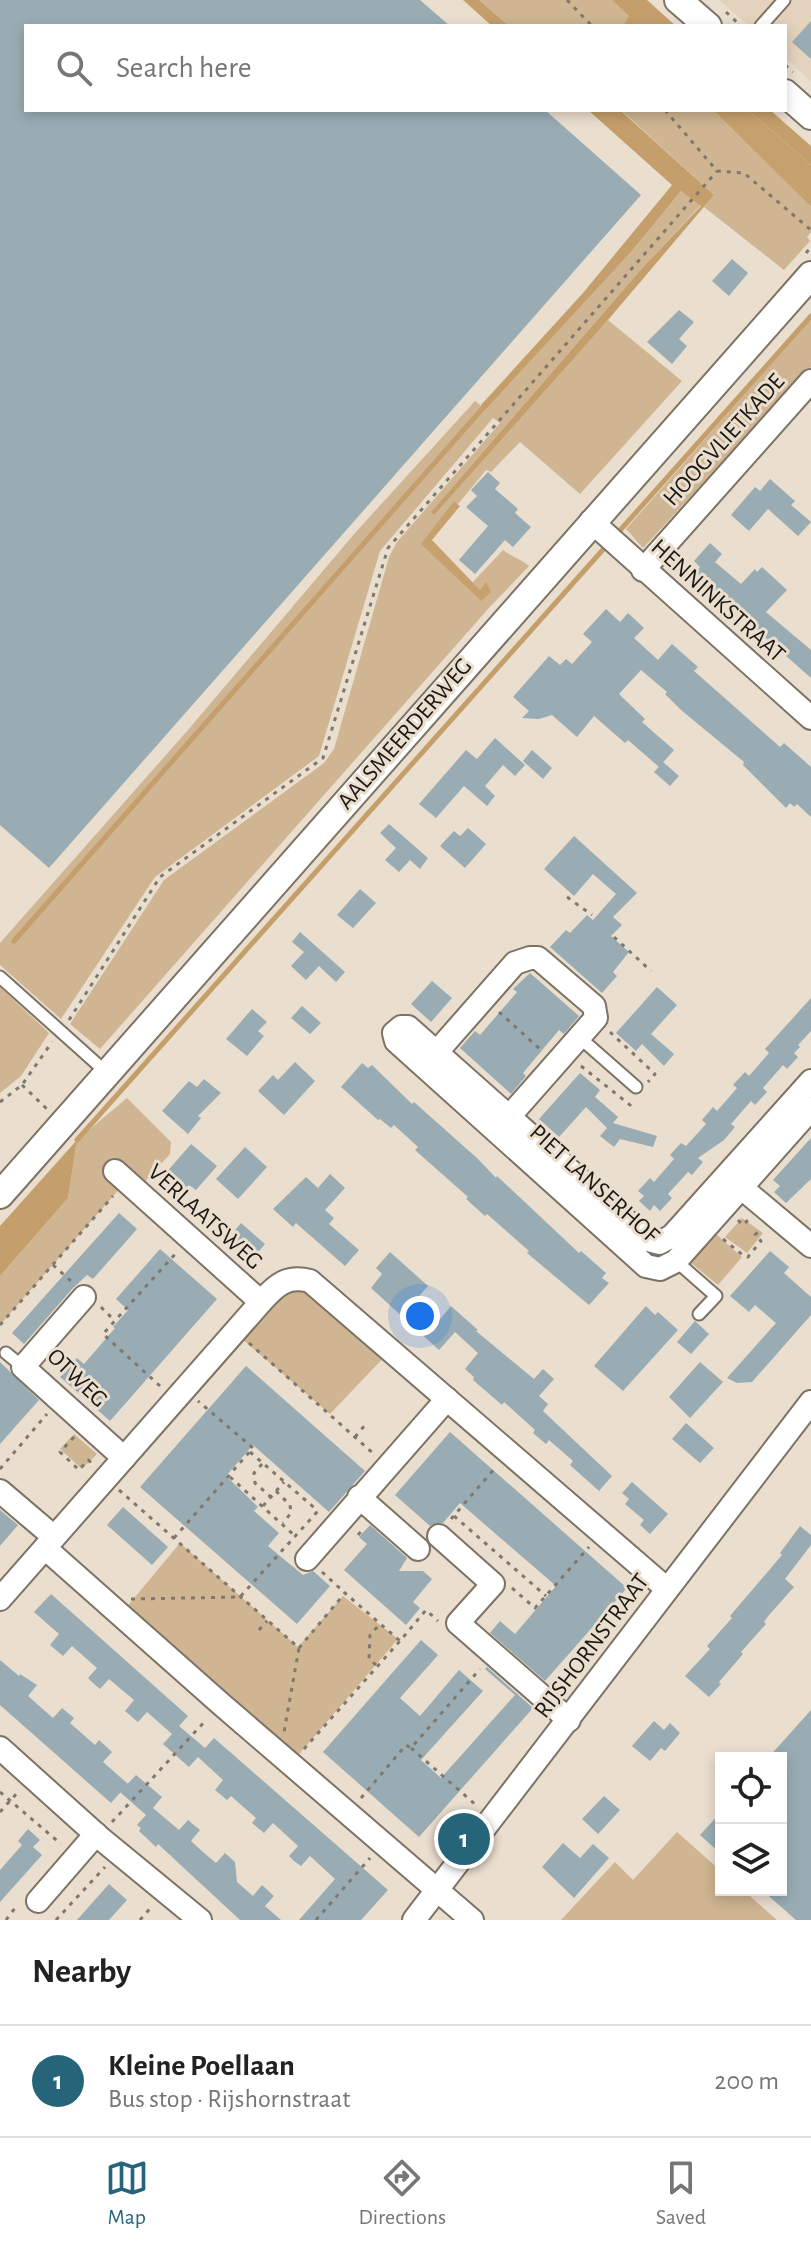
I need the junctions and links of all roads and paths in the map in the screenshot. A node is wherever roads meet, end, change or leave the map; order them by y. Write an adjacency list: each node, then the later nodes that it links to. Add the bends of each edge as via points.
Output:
1 (567, 0): 4 (path)
2 (678, 0): 5 (street)
3 (784, 0): 6 (lane)
4 (590, 24)
5 (706, 24)
6 (763, 24)
7 (787, 95): 9 (street)
8 (667, 112): 10 (path)
9 (811, 116)
10 (717, 171): 11 (path, via 744,173); 23 (path, via 388,548 323,758 160,877)
11 (811, 230)
12 (811, 275): 14 (street, AALSMEERDERWEG)
13 (811, 381): 15 (street, HOOGVLIETKADE)
14 (604, 533): 15 (street, HENNINKSTRAAT); 26 (street, AALSMEERDERWEG)
15 (643, 570): 16 (street, HENNINKSTRAAT)
16 (811, 718)
17 (567, 897): 18 (path)
18 (592, 915)
19 (614, 937): 20 (path)
20 (651, 971)
21 (0, 977): 23 (lane)
22 (484, 998): 24 (street, PIET LANSERHOF, via 515,963 538,958 594,1006 596,1018); 25 (path); 33 (street, PIET LANSERHOF, via 431,1059)
23 (59, 1033): 26 (lane); 28 (path)
24 (579, 1037): 25 (street, PIET LANSERHOF); 29 (lane)
25 (556, 1063): 33 (street, PIET LANSERHOF)
26 (107, 1073): 36 (street, AALSMEERDERWEG)
27 (811, 1081): 35 (street, PIET LANSERHOF)
28 (22, 1085): 30 (path); 32 (path)
29 (636, 1087)
30 (0, 1102)
31 (811, 1109): 35 (street, PIET LANSERHOF)
32 (50, 1112)
33 (503, 1124): 41 (street, PIET LANSERHOF, via 648,1240); 43 (street, PIET LANSERHOF, via 646,1266)
34 (121, 1176): 40 (street, VERLAATSWEG); 47 (path)
35 (735, 1182): 38 (street, PIET LANSERHOF); 41 (street, PIET LANSERHOF); 42 (street)
36 (0, 1195)
37 (750, 1217): 38 (path, via 743,1225)
38 (714, 1218): 39 (path, via 748,1257 761,1241 755,1235); 43 (street, PIET LANSERHOF)
39 (762, 1227)
40 (189, 1238): 45 (street, VERLAATSWEG); 49 (path, via 103,1334)
41 (659, 1243): 43 (street, PIET LANSERHOF)
42 (811, 1246)
43 (668, 1265): 46 (lane, via 716,1296)
44 (84, 1297): 51 (street, OTWEG, via 15,1360)
45 (261, 1302): 48 (street); 50 (street, VERLAATSWEG, via 277,1283 310,1281)
46 (699, 1314)
47 (0, 1325)
48 (235, 1331): 49 (street); 54 (path)
49 (180, 1394): 56 (path, via 253,1448); 58 (street)
50 (447, 1399): 61 (street); 75 (street, VERLAATSWEG)
51 (60, 1400): 58 (street, OTWEG); 62 (path)
52 (811, 1402): 83 (street, RIJSHORNSTRAAT)
53 (365, 1425): 54 (path)
54 (355, 1437): 61 (path)
55 (80, 1442): 59 (path, via 74,1437 60,1452 79,1470)
56 (250, 1452): 60 (path); 63 (path)
57 (94, 1453): 59 (path)
58 (124, 1458): 64 (street)
59 (88, 1460): 64 (path)
60 (262, 1464): 65 (path); 68 (path, via 254,1473 255,1483)
61 (387, 1465): 69 (street)
62 (0, 1469)
63 (229, 1476): 70 (path); 78 (path)
64 (107, 1477): 78 (path); 79 (street)
65 (284, 1482): 67 (path); 71 (path)
66 (0, 1491): 79 (street)
67 (276, 1491): 68 (path); 73 (path, via 290,1505 291,1513)
68 (271, 1497): 70 (path)
69 (359, 1497): 74 (street); 80 (street)
70 (263, 1506): 73 (path)
71 (318, 1511): 74 (path); 76 (path)
72 (454, 1516): 85 (path)
73 (282, 1524): 76 (path)
74 (336, 1526): 81 (street)
75 (602, 1532): 83 (street, VERLAATSWEG); 85 (path)
76 (295, 1536): 86 (path)
77 (439, 1536): 82 (street)
78 (174, 1538): 86 (path)
79 (50, 1542): 87 (street); 88 (street)
80 (418, 1549)
81 (307, 1559): 84 (path)
82 (493, 1584): 85 (path, via 507,1584 535,1608); 90 (street)
83 (667, 1589): 98 (street, RIJSHORNSTRAAT)
84 (345, 1593): 91 (path); 94 (path)
85 (546, 1596)
86 (240, 1597): 88 (path); 89 (path)
87 (0, 1599)
88 (104, 1599): 97 (street)
89 (267, 1621): 92 (path); 94 (path)
90 (458, 1623): 93 (path, via 440,1622 426,1610); 95 (street)
91 (380, 1624): 93 (path); 96 (path, via 370,1635 369,1659)
92 (259, 1630)
93 (400, 1641): 96 (path)
94 (299, 1648): 101 (path)
95 (494, 1654): 98 (street); 100 (path)
96 (377, 1666): 101 (path)
97 (221, 1704): 101 (street); 108 (path)
98 (569, 1720): 106 (street, RIJSHORNSTRAAT)
99 (0, 1748): 102 (street)
100 (411, 1748): 106 (path); 107 (path, via 406,1745)
101 (286, 1760): 107 (street)
102 (31, 1777): 104 (path); 108 (street)
103 (0, 1792): 104 (path)
104 (10, 1801): 105 (path); 111 (path)
105 (0, 1812)
106 (482, 1813): 112 (street, RIJSHORNSTRAAT)
107 (349, 1814): 109 (street)
108 (98, 1836): 110 (street); 111 (street)
109 (383, 1843): 112 (street); 116 (path)
110 (119, 1852): 114 (path); 115 (street)
111 (76, 1857): 113 (street)
112 (436, 1889): 117 (street, RIJSHORNSTRAAT); 118 (street)
113 (38, 1901)
114 (56, 1920)
115 (200, 1920)
116 (316, 1920)
117 (414, 1920)
118 (472, 1920)

